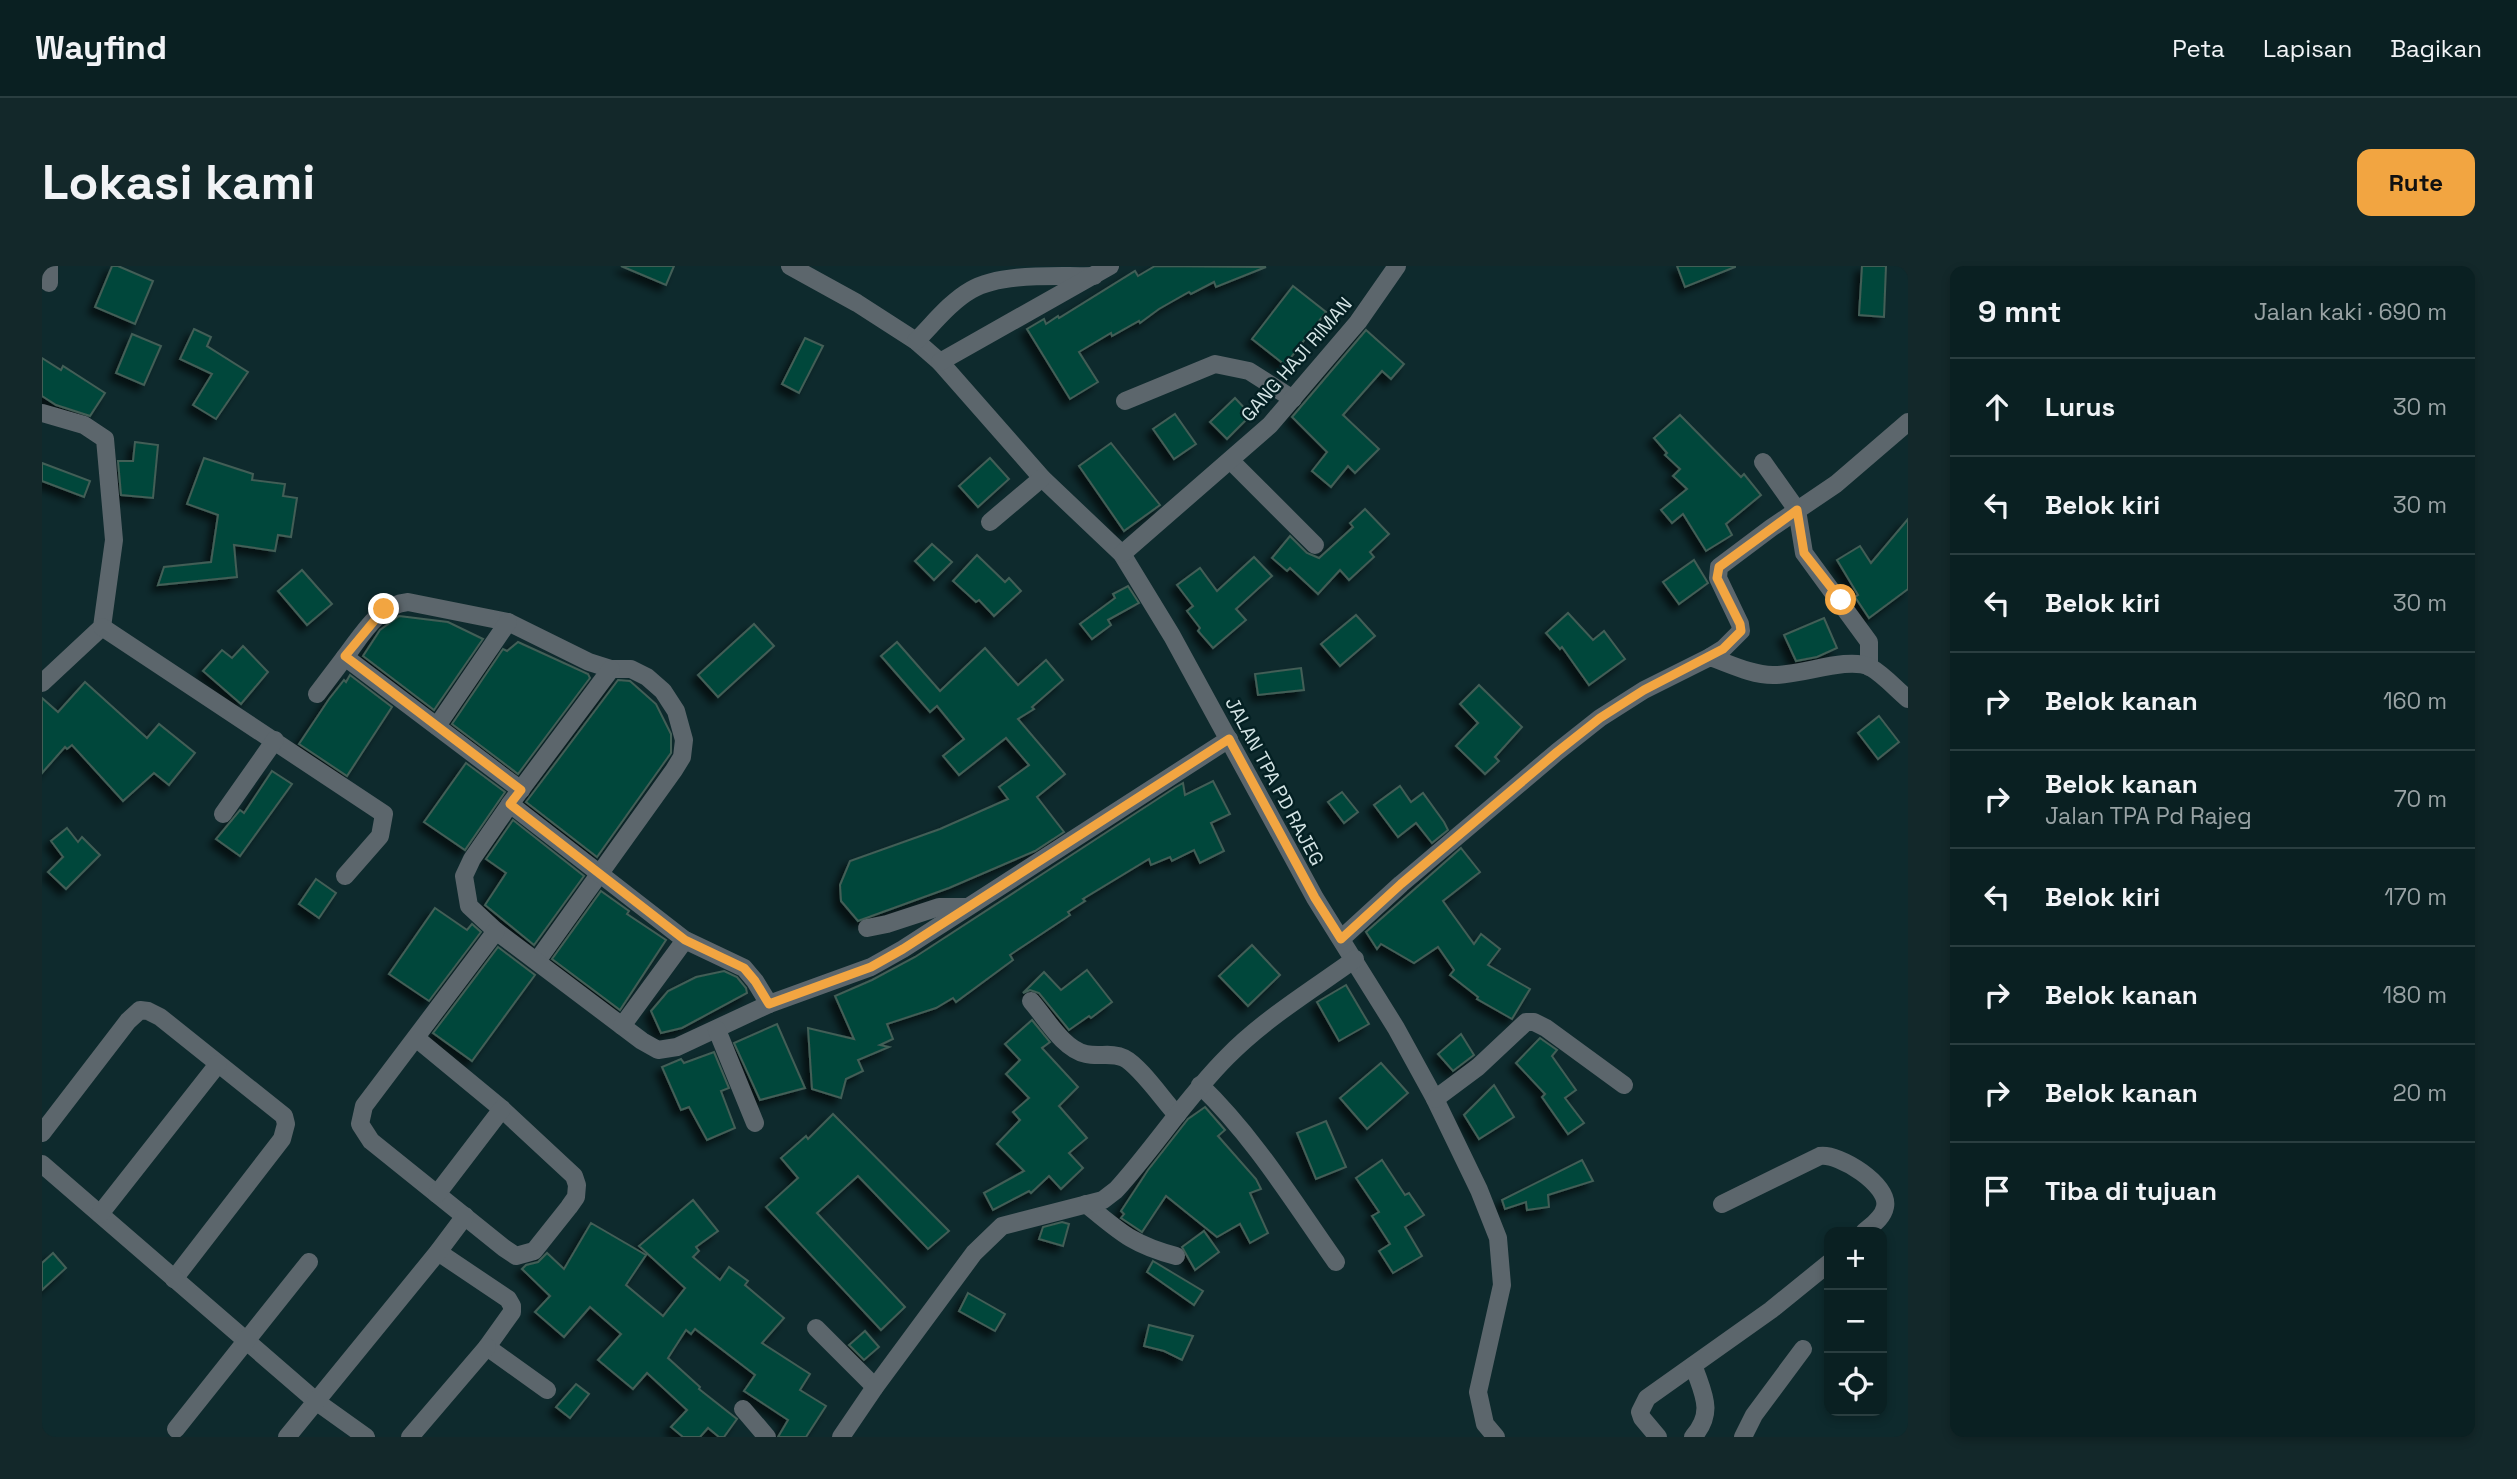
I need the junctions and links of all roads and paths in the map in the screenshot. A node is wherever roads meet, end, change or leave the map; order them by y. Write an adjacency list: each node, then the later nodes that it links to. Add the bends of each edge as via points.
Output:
1 (790, 266): 5 (street, JALAN TPA PD RAJEG)
2 (1110, 266): 4 (street)
3 (1397, 266): 7 (street, GANG HAJI RIMAN, via 1358,322)
4 (1094, 276): 5 (street, via 1020,278 987,284 950,306); 6 (street)
5 (916, 341): 6 (street, JALAN TPA PD RAJEG)
6 (940, 362): 13 (street, JALAN TPA PD RAJEG)
7 (1293, 399): 8 (street, via 1249,371 1215,364); 11 (street, GANG HAJI RIMAN)
8 (1125, 401)
9 (42, 413): 19 (street, via 84,425 105,439 114,540)
10 (1908, 422): 14 (street, via 1836,484)
11 (1231, 461): 16 (street); 17 (street, GANG HAJI RIMAN)
12 (1763, 462): 14 (street)
13 (1042, 478): 15 (street); 17 (street, JALAN TPA PD RAJEG)
14 (1797, 510): 21 (street, via 1719,567 1717,578 1741,631); 22 (street, via 1804,553 1869,642)
15 (990, 522)
16 (1315, 545)
17 (1122, 554): 28 (street, JALAN TPA PD RAJEG)
18 (508, 622): 20 (street, via 394,603); 23 (street); 27 (street)
19 (102, 627): 24 (street); 29 (street)
20 (345, 656): 25 (street); 27 (street)
21 (1710, 657): 22 (street, via 1771,676 1846,663); 37 (street, via 1600,718)
22 (1869, 667): 26 (street)
23 (611, 669): 30 (street); 32 (street, via 631,669 663,691 676,711 684,740 674,770)
24 (42, 683)
25 (317, 694)
26 (1908, 699)
27 (437, 726): 30 (street)
28 (1229, 739): 34 (street); 37 (street, JALAN TPA PD RAJEG)
29 (275, 740): 31 (street); 33 (street, via 384,814 380,836)
30 (516, 797): 32 (street); 36 (street, via 464,876 469,906)
31 (222, 814)
32 (600, 874): 38 (street); 40 (street)
33 (345, 876)
34 (967, 907): 35 (street, via 939,907); 42 (street, via 871,967)
35 (867, 928)
36 (496, 931): 40 (street); 45 (street)
37 (1341, 939): 39 (street, JALAN TPA PD RAJEG)
38 (685, 940): 42 (street, via 744,968); 43 (street)
39 (1354, 959): 47 (street, via 1254,1033); 49 (street, JALAN TPA PD RAJEG)
40 (537, 961): 43 (street)
41 (1031, 1001): 51 (street, via 1071,1046 1086,1054 1116,1055 1128,1061)
42 (769, 1004): 44 (street)
43 (622, 1026): 44 (street, via 658,1049 677,1047)
44 (717, 1030): 52 (street)
45 (416, 1038): 50 (street); 55 (street, via 364,1106 360,1124 371,1141)
46 (218, 1064): 53 (street, via 160,1017 140,1010); 58 (street); 66 (street, via 284,1116 286,1131)
47 (1200, 1085): 51 (street); 64 (street, via 1264,1157)
48 (1624, 1085): 49 (street, via 1546,1028 1527,1021 1478,1068)
49 (1435, 1099): 82 (street, JALAN TPA PD RAJEG, via 1498,1238 1502,1285 1478,1392 1485,1424)
50 (502, 1109): 55 (street); 59 (street, via 574,1176 576,1197 534,1251 525,1255 516,1256)
51 (1177, 1115): 57 (street, via 1116,1190 1103,1200)
52 (755, 1123)
53 (42, 1133)
54 (42, 1164): 58 (street)
55 (437, 1194): 59 (street)
56 (1722, 1203): 60 (street, via 1820,1156 1832,1156 1849,1163 1881,1190 1885,1207)
57 (1086, 1204): 62 (street, via 1126,1237); 72 (street, via 1021,1219 989,1236)
58 (100, 1214): 66 (street)
59 (464, 1216): 61 (street)
60 (1870, 1227)
61 (439, 1252): 69 (street, via 499,1292 512,1306 510,1317); 74 (street)
62 (1176, 1256)
63 (309, 1262): 68 (street)
64 (1336, 1262)
65 (1824, 1267): 71 (street)
66 (174, 1279): 68 (street)
67 (816, 1328): 72 (street)
68 (246, 1341): 74 (street); 76 (street)
69 (487, 1348): 73 (street); 79 (street)
70 (1803, 1349): 85 (street)
71 (1694, 1367): 83 (street, via 1642,1405 1642,1418); 84 (street, via 1707,1408)
72 (874, 1387): 81 (street)
73 (547, 1390)
74 (317, 1402): 77 (street); 78 (street)
75 (743, 1409): 80 (street)
76 (176, 1429)
77 (287, 1437)
78 (366, 1437)
79 (410, 1437)
80 (767, 1437)
81 (841, 1437)
82 (1496, 1437)
83 (1658, 1437)
84 (1693, 1437)
85 (1743, 1437)

